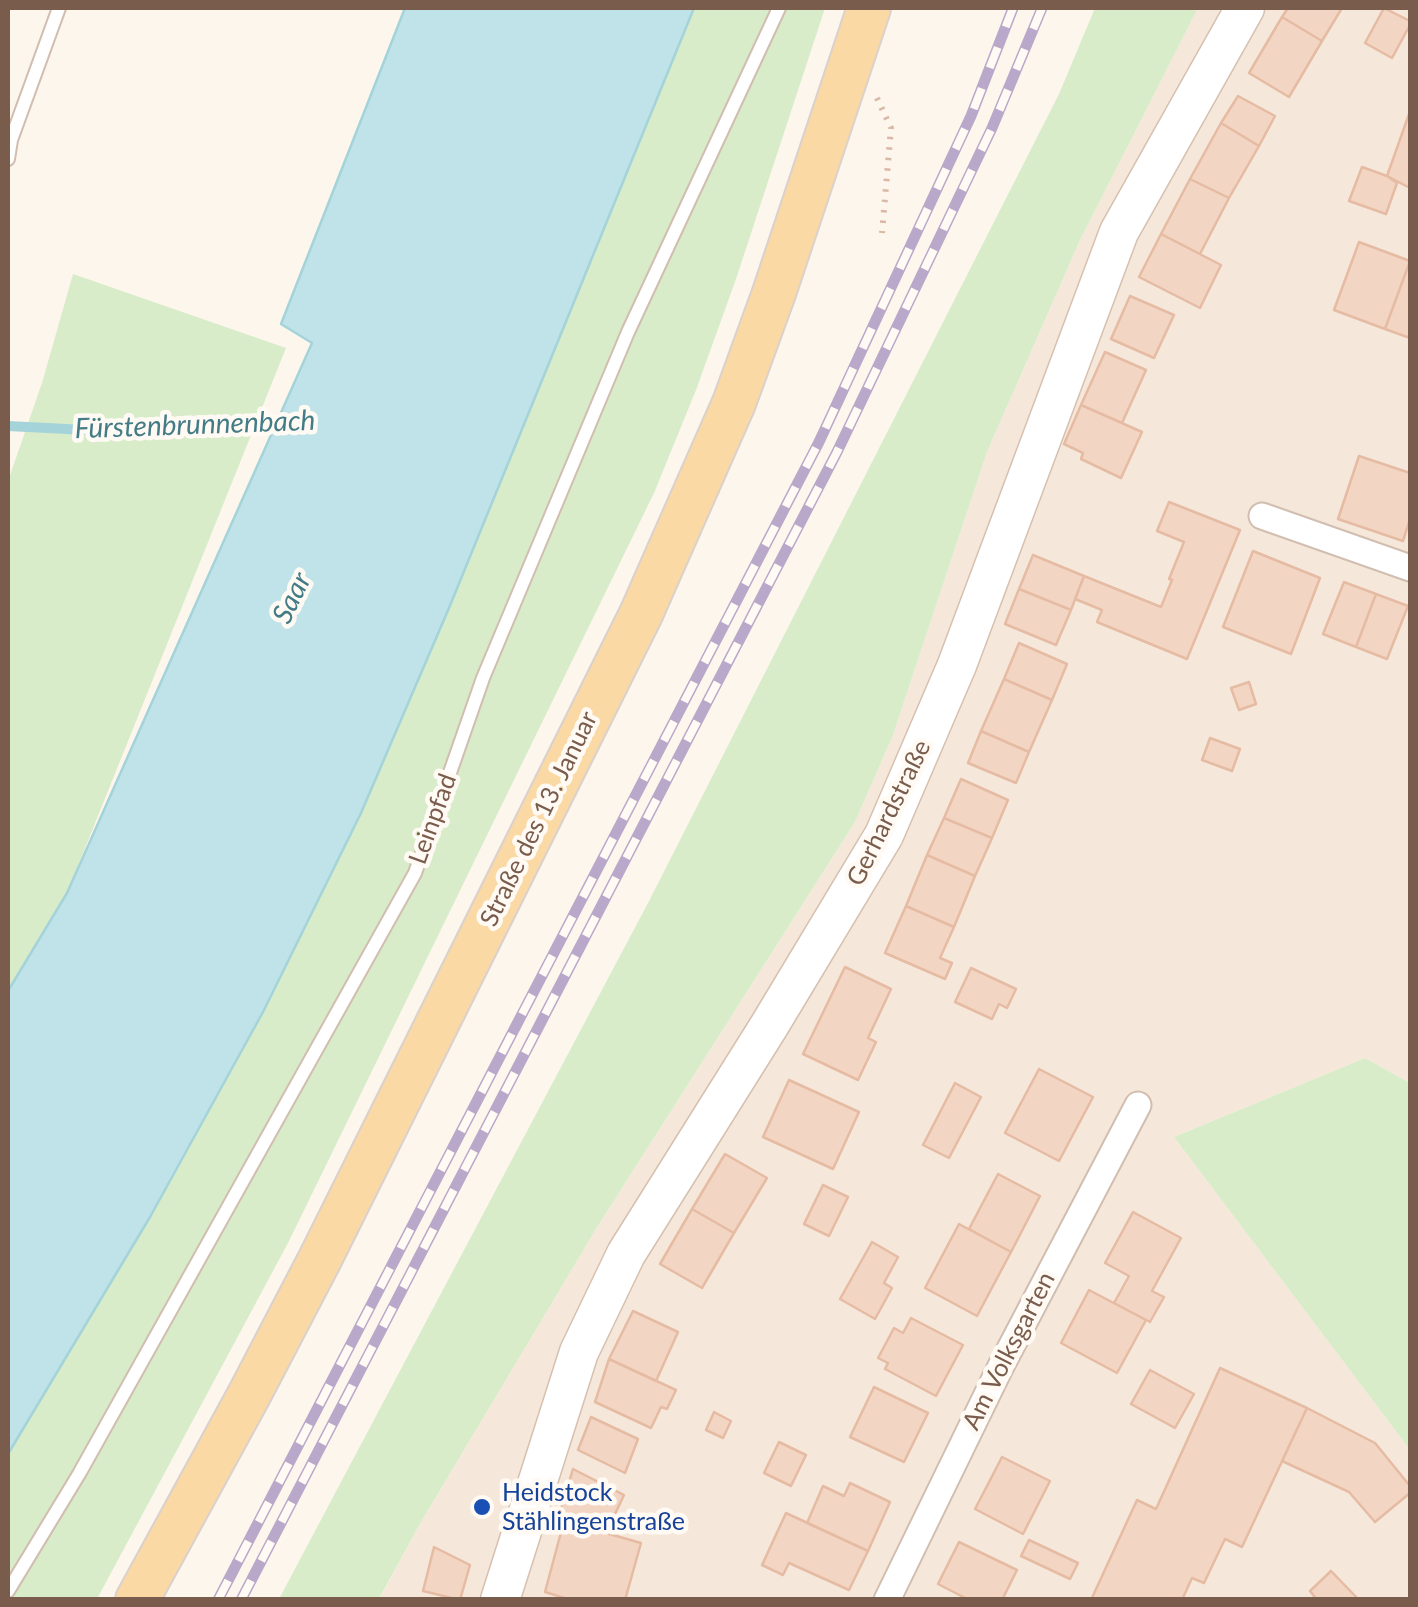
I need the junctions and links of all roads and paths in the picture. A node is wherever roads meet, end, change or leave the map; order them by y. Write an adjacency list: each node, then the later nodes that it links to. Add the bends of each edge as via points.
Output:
1 (59, 8): 6 (lane)
2 (779, 8): 11 (lane, Leinpfad, via 628,332 483,678 415,872)
3 (869, 8): 5 (main road, Straße des 13. Januar)
4 (1246, 8): 12 (street, Gerhardstraße, via 1119,232 957,665 884,835 626,1254 579,1352)
5 (844, 83): 7 (path, via 877,98 891,128); 13 (main road, Straße des 13. Januar, via 734,403 641,614 328,1242)
6 (8, 159)
7 (882, 233)
8 (1262, 516): 9 (street)
9 (1410, 568)
10 (1138, 1105): 14 (street, Am Volksgarten, via 1000,1366)
11 (8, 1592)
12 (501, 1599)
13 (137, 1600)
14 (887, 1600)

